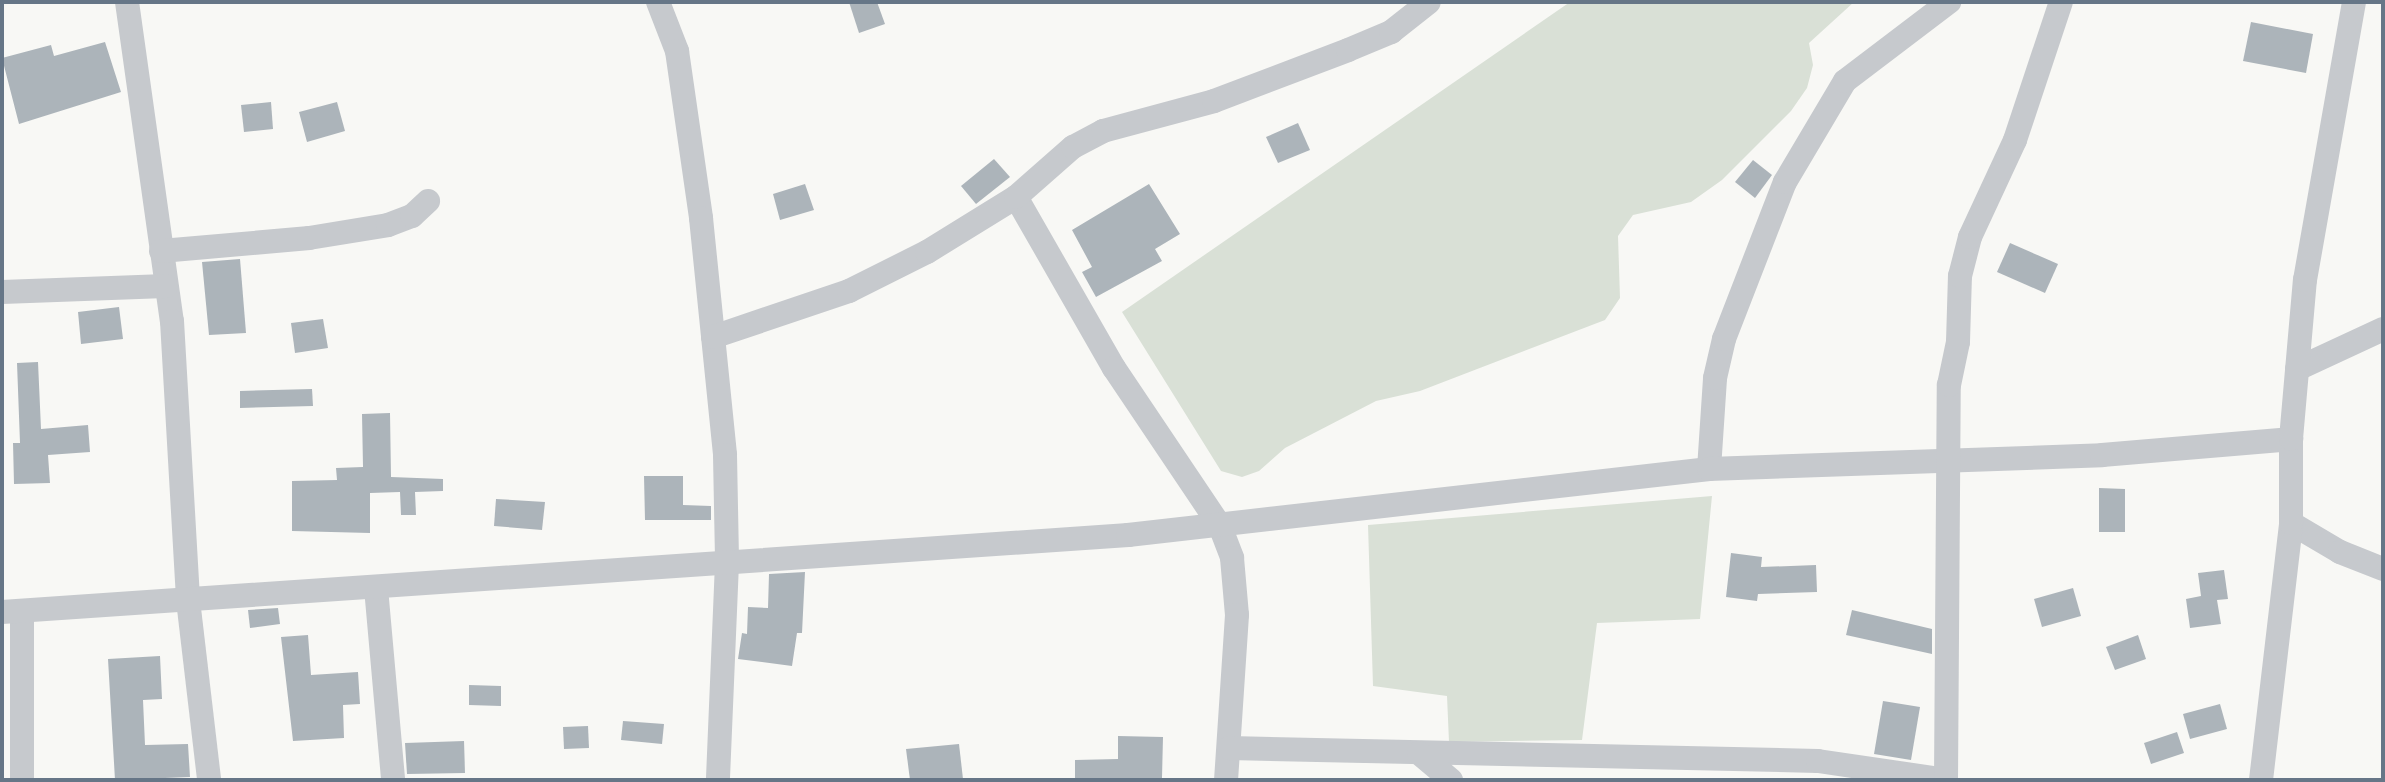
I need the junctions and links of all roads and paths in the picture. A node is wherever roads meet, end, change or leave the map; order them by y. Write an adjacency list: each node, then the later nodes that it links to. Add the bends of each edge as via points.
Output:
1 (127, 2): 9 (street)
2 (658, 2): 13 (street, via 677,51)
3 (1429, 2): 7 (street, via 1391,32 1348,50 1214,101 1102,131 1073,147)
4 (1949, 2): 17 (street, via 1845,81 1785,182 1724,339 1715,378)
5 (2061, 2): 16 (street, via 2015,140 1970,237 1960,276 1958,342 1948,386)
6 (2354, 2): 14 (street, via 2305,281)
7 (1016, 197): 13 (street, via 927,252 849,291); 19 (street, via 1114,368)
8 (428, 201): 9 (street, via 412,216 388,225 309,238)
9 (161, 251): 10 (street)
10 (166, 286): 11 (street); 23 (street)
11 (2, 292)
12 (2383, 329): 14 (street)
13 (713, 337): 20 (street, via 725,455)
14 (2297, 369): 15 (street)
15 (2291, 439): 16 (street, via 2102,455); 18 (street)
16 (1950, 458): 17 (street); 33 (street)
17 (1709, 469): 19 (street)
18 (2291, 523): 21 (street, via 2340,552); 34 (street)
19 (1220, 526): 20 (street); 25 (street, via 1232,558 1237,615)
20 (727, 563): 22 (street); 30 (street)
21 (2383, 569)
22 (376, 588): 23 (street); 29 (street)
23 (188, 600): 24 (street); 28 (street)
24 (12, 611): 27 (street)
25 (1229, 748): 26 (street); 31 (street)
26 (1419, 753): 32 (street); 33 (street, via 1818,761)
27 (22, 780)
28 (209, 780)
29 (393, 780)
30 (718, 780)
31 (1226, 780)
32 (1451, 780)
33 (1946, 780)
34 (2262, 780)

